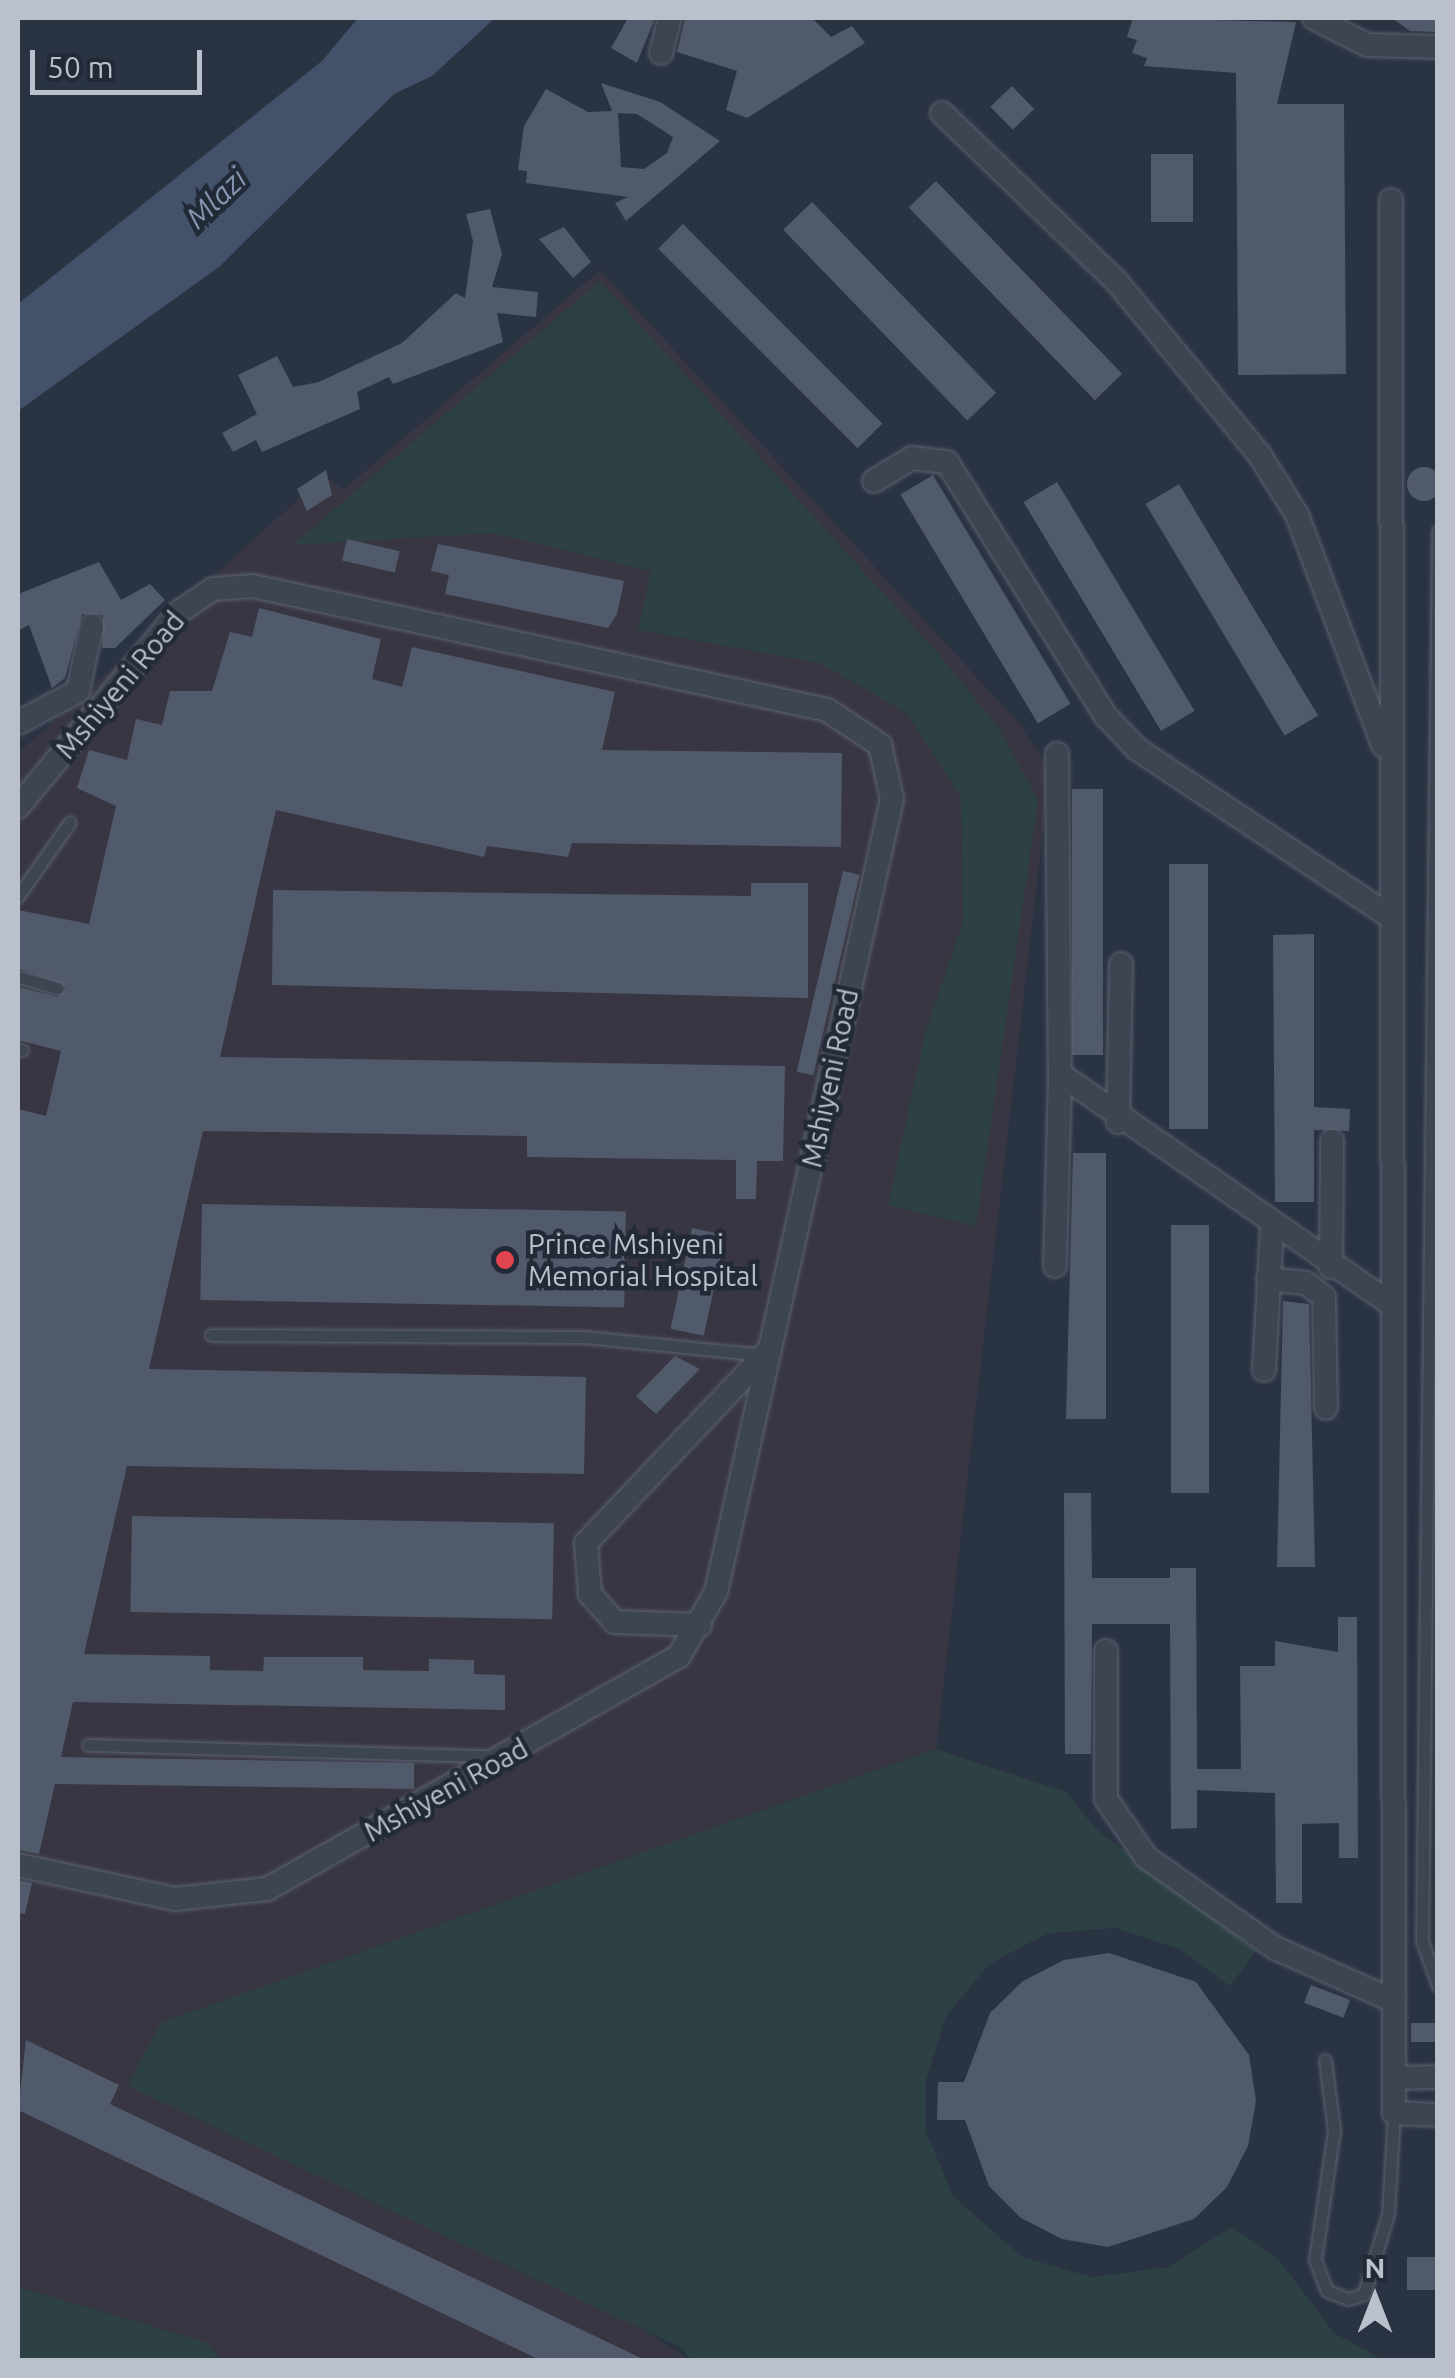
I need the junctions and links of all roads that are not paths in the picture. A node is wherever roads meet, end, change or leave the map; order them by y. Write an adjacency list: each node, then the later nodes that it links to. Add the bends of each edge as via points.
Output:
1 (670, 18): 4 (street)
2 (1314, 18): 3 (street, via 1366,44)
3 (1438, 47)
4 (661, 53)
5 (942, 113): 12 (street, via 1117,282 1260,454 1298,515)
6 (1391, 200): 12 (street)
7 (874, 481): 16 (street, via 912,458 947,462 1106,716 1137,749)
8 (1438, 531): 37 (lane, via 1422,1941)
9 (92, 626): 10 (street, via 78,690)
10 (18, 723)
11 (1057, 754): 20 (street)
12 (1389, 762): 16 (street)
13 (18, 807): 29 (street, Mshiyeni Road, via 180,612 231,586 827,710 868,731 889,763 892,800)
14 (70, 822): 15 (lane)
15 (18, 896)
16 (1389, 916): 27 (street)
17 (1121, 964): 21 (street)
18 (18, 977): 19 (lane)
19 (57, 988)
20 (1060, 1074): 21 (street); 24 (street)
21 (1118, 1122): 23 (street)
22 (1332, 1142): 25 (street)
23 (1272, 1228): 25 (street); 26 (street)
24 (1056, 1266)
25 (1331, 1267): 27 (street)
26 (1268, 1280): 30 (street); 31 (street, via 1306,1283 1324,1298)
27 (1390, 1304): 38 (street)
28 (211, 1335): 29 (lane, via 601,1338)
29 (767, 1352): 32 (street, Mshiyeni Road, via 716,1592); 32 (street, via 586,1543 590,1594 616,1622)
30 (1264, 1370)
31 (1326, 1408)
32 (700, 1625): 35 (street, Mshiyeni Road, via 652,1677)
33 (1106, 1651): 38 (street, via 1106,1799 1146,1857 1276,1948)
34 (88, 1745): 35 (lane)
35 (504, 1757): 36 (street, Mshiyeni Road, via 267,1889 223,1900 175,1900)
36 (18, 1865)
37 (1438, 1986)
38 (1394, 2001): 41 (street)
39 (1325, 2060): 42 (lane, via 1332,2168 1316,2260 1327,2291 1348,2299 1364,2294 1388,2214)
40 (1438, 2077): 41 (street)
41 (1394, 2078): 42 (street)
42 (1394, 2113): 43 (street)
43 (1438, 2115)

